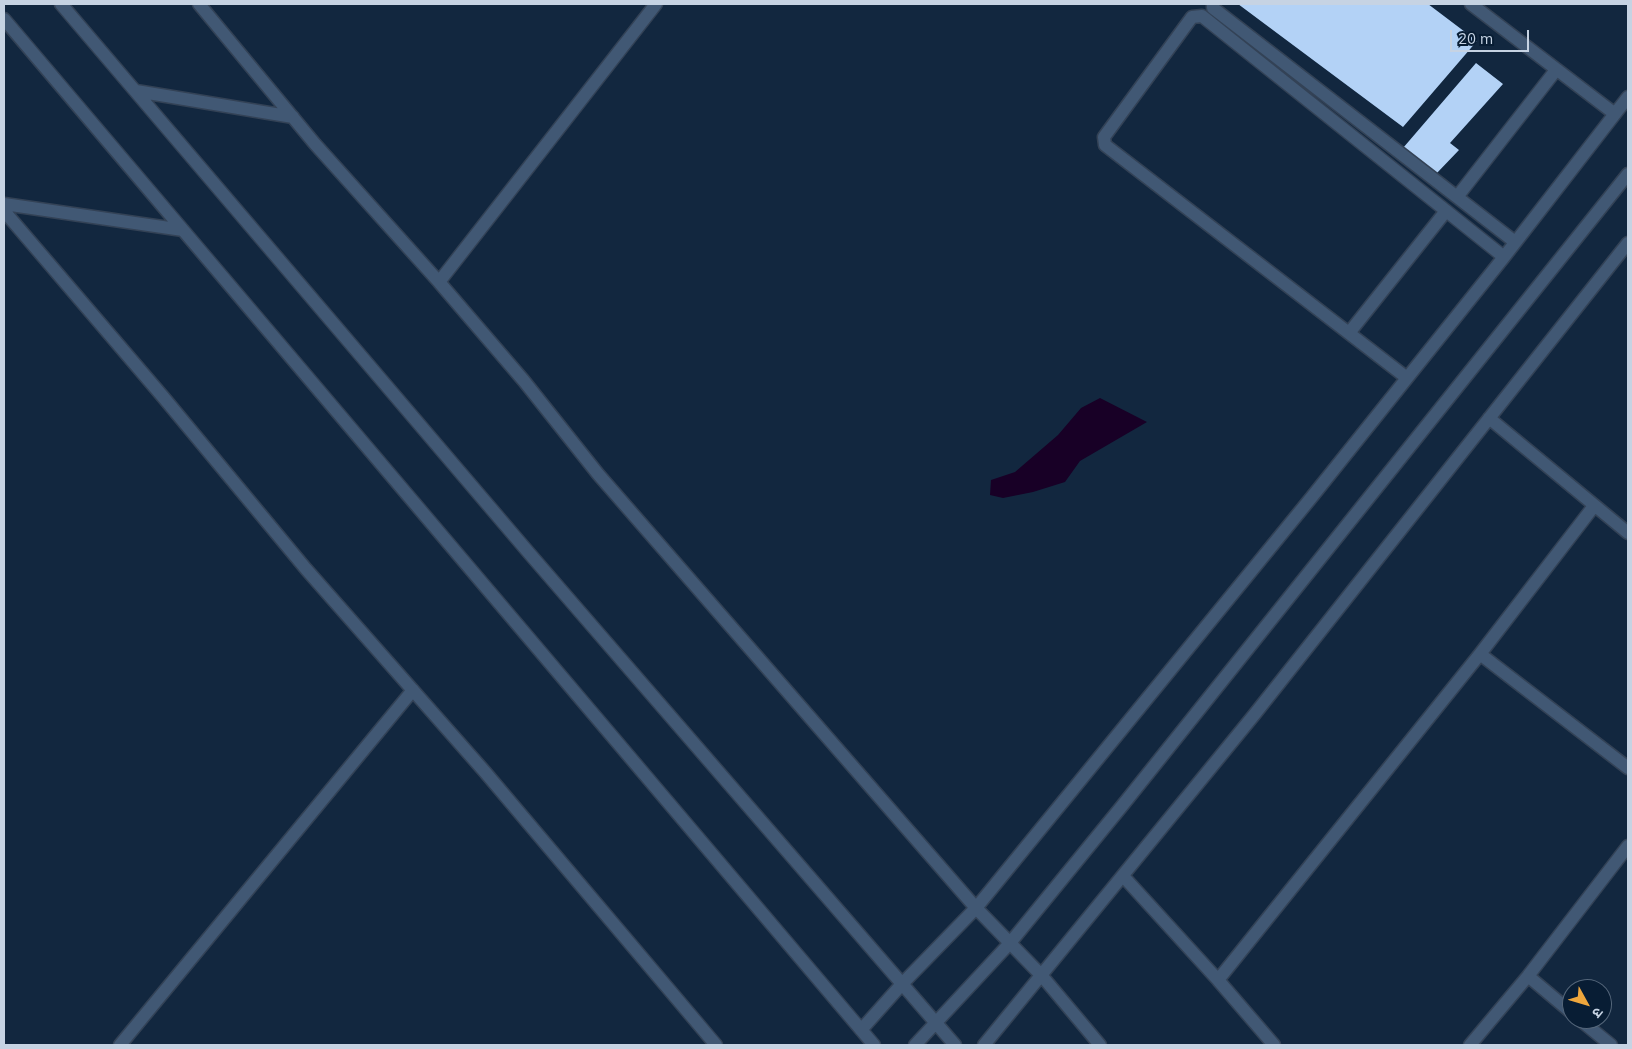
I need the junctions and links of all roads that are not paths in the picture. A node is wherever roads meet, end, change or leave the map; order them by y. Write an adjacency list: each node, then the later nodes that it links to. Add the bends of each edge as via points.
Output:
1 (61, 4): 8 (street)
2 (199, 4): 11 (street)
3 (656, 4): 21 (street)
4 (1213, 4): 13 (street, via 1213,8)
5 (1471, 4): 7 (street)
6 (4, 19): 17 (street)
7 (1556, 70): 10 (street); 13 (street)
8 (136, 92): 11 (street); 37 (street)
9 (1628, 97): 10 (street)
10 (1615, 114): 18 (street)
11 (293, 117): 21 (street)
12 (1628, 174): 33 (street)
13 (1458, 197): 18 (street)
14 (4, 204): 17 (street)
15 (1446, 210): 20 (street); 22 (street); 22 (street, via 1202,16 1192,17 1104,137 1105,145)
16 (4, 211): 28 (street, via 306,569)
17 (183, 230): 41 (street)
18 (1515, 242): 20 (street)
19 (1628, 243): 24 (street)
20 (1504, 257): 23 (street)
21 (439, 282): 32 (street, via 598,474)
22 (1349, 333): 23 (street)
23 (1407, 378): 32 (street)
24 (1490, 418): 25 (street); 31 (street)
25 (1594, 506): 26 (street); 27 (street)
26 (1628, 533)
27 (1480, 654): 29 (street); 36 (street)
28 (413, 690): 42 (street); 43 (street)
29 (1628, 768)
30 (1628, 846): 35 (street)
31 (1123, 876): 34 (street); 36 (street)
32 (976, 908): 33 (street); 37 (street)
33 (1010, 943): 34 (street); 39 (street)
34 (1042, 976): 47 (street); 48 (street)
35 (1528, 976): 38 (street); 50 (street)
36 (1218, 980): 49 (street)
37 (902, 984): 39 (street); 41 (street)
38 (1562, 1005)
39 (936, 1023): 45 (street); 46 (street)
40 (1591, 1029): 51 (street)
41 (861, 1030): 44 (street)
42 (120, 1045)
43 (716, 1045)
44 (874, 1045)
45 (915, 1045)
46 (955, 1045)
47 (984, 1045)
48 (1100, 1045)
49 (1274, 1045)
50 (1470, 1045)
51 (1611, 1045)

